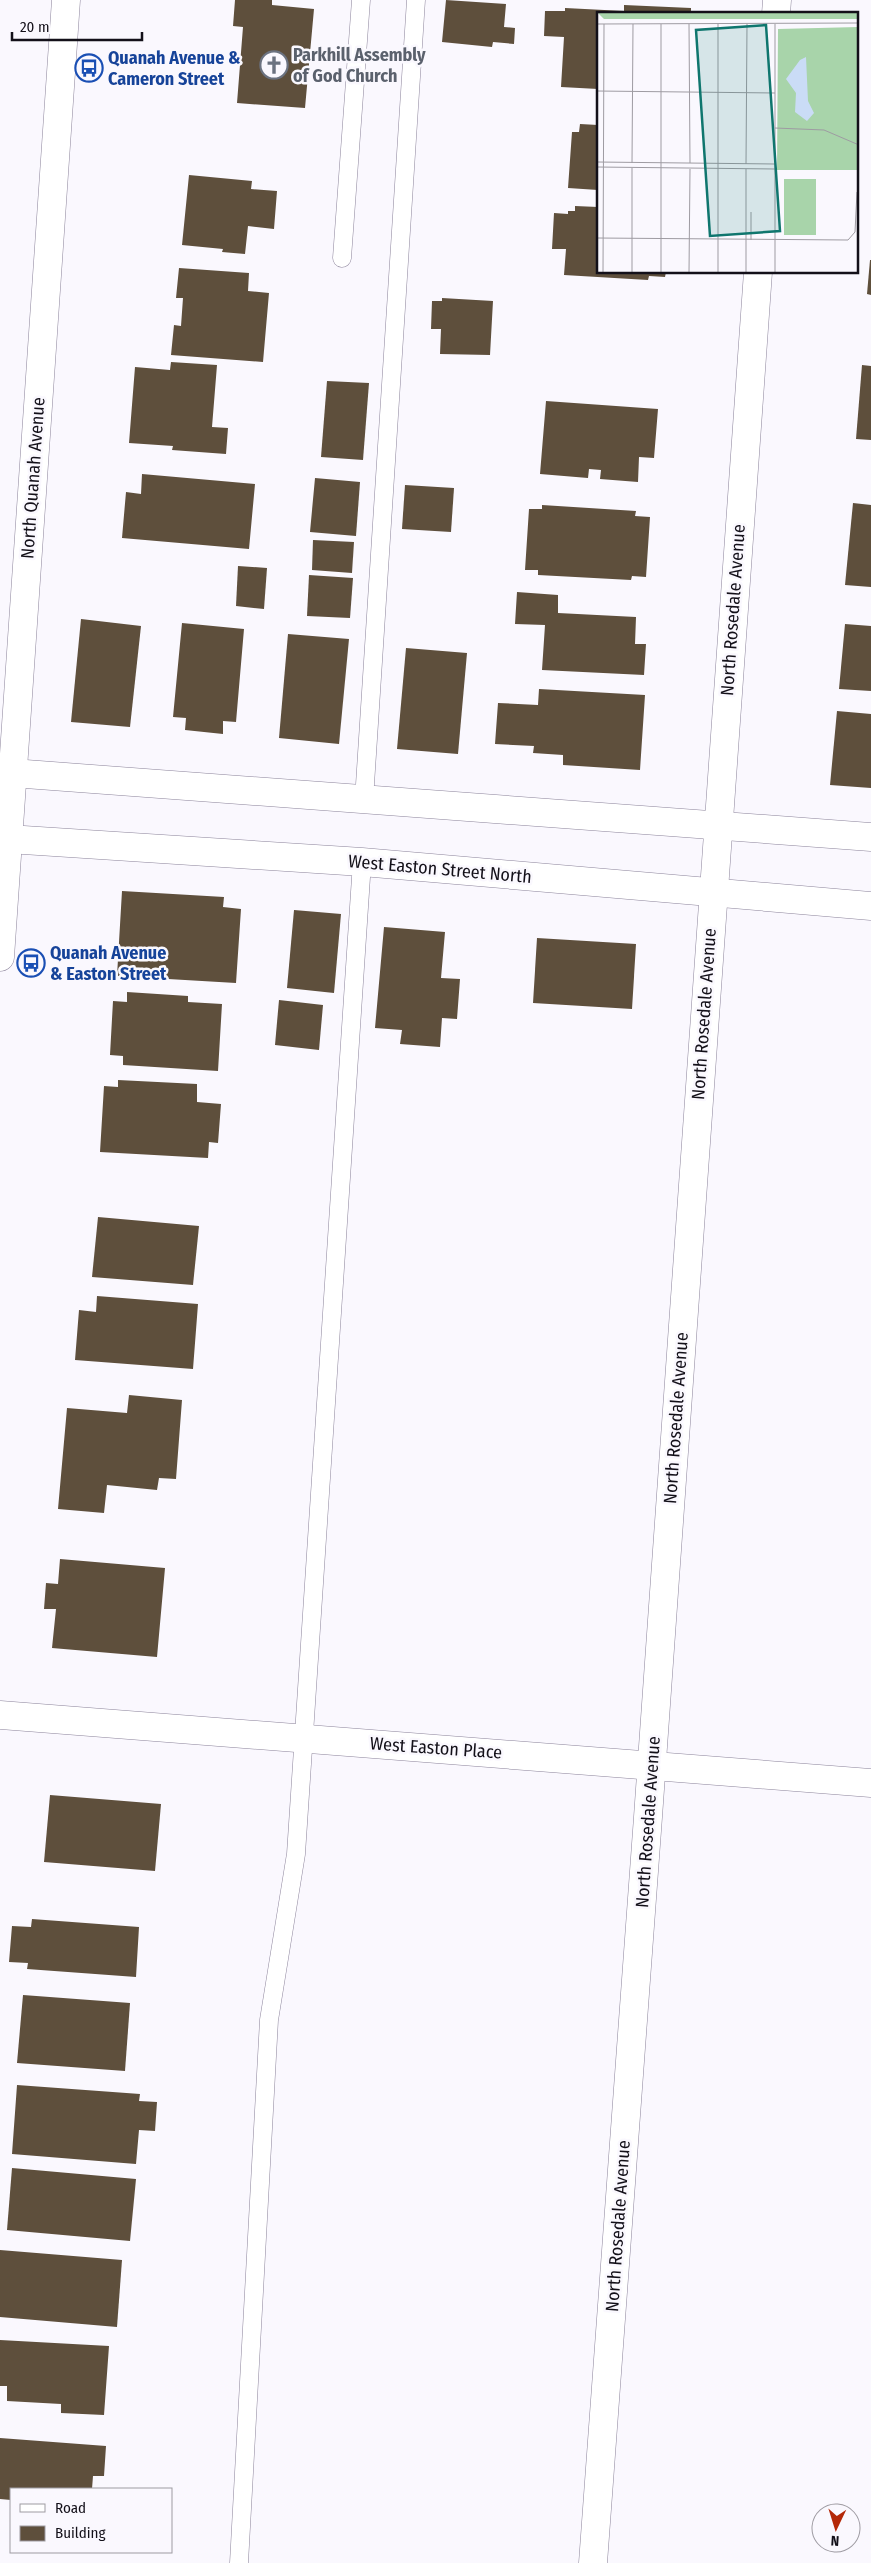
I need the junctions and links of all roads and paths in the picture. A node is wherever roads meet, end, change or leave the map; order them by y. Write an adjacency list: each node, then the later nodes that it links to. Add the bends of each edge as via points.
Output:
1 (66, 0): 6 (street, North Quanah Avenue)
2 (361, 0): 4 (lane)
3 (416, 0): 7 (lane)
4 (342, 258)
5 (758, 274): 8 (street, North Rosedale Avenue)
6 (12, 773): 7 (street); 10 (street, North Quanah Avenue)
7 (364, 800): 8 (street)
8 (718, 826): 9 (street); 12 (street, North Rosedale Avenue)
9 (871, 837)
10 (8, 839): 11 (street, West Easton Street North); 14 (street, North Quanah Avenue)
11 (362, 862): 12 (street, West Easton Street North); 16 (lane)
12 (712, 893): 13 (street, West Easton Street North); 17 (street, North Rosedale Avenue)
13 (871, 906)
14 (0, 957)
15 (0, 1715): 16 (street, West Easton Place)
16 (304, 1739): 17 (street, West Easton Place); 19 (lane, via 296,1854 269,2020)
17 (652, 1764): 18 (street, West Easton Place); 20 (street, North Rosedale Avenue)
18 (871, 1783)
19 (239, 2563)
20 (593, 2563)

